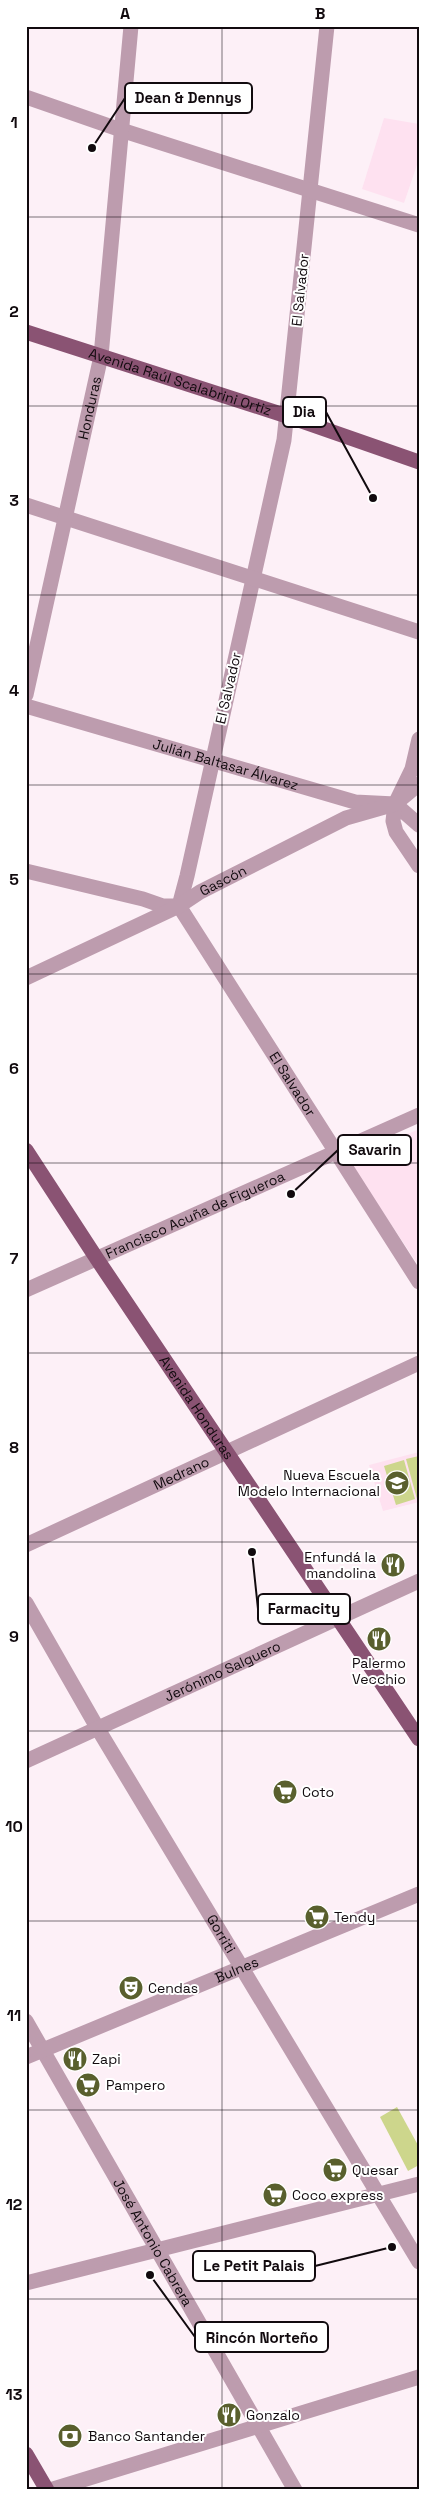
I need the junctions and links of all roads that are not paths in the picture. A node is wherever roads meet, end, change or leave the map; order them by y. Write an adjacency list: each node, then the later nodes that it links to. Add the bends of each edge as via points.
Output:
1 (131, 26): 4 (street, Honduras)
2 (327, 26): 5 (street, El Salvador)
3 (26, 97): 4 (street)
4 (121, 130): 5 (street); 8 (street, Honduras)
5 (310, 190): 6 (street); 9 (street, El Salvador)
6 (419, 225)
7 (26, 332): 8 (main road, Avenida Raúl Scalabrini Ortiz)
8 (101, 356): 9 (main road, Avenida Raúl Scalabrini Ortiz); 12 (street, Honduras)
9 (287, 416): 10 (main road, Avenida Raúl Scalabrini Ortiz); 13 (street, El Salvador)
10 (419, 462)
11 (26, 505): 12 (street)
12 (66, 518): 13 (street); 15 (street, Honduras)
13 (253, 580): 14 (street); 18 (street, El Salvador)
14 (419, 632)
15 (26, 695)
16 (26, 706): 18 (street, Julián Baltasar Álvarez)
17 (419, 739): 20 (street, via 412,769)
18 (212, 760): 20 (street, Julián Baltasar Álvarez, via 355,802); 24 (street, El Salvador)
19 (419, 784): 20 (street, Gascón)
20 (395, 804): 21 (street); 22 (street, via 393,821 396,832); 24 (street, Gascón, via 346,818)
21 (419, 825)
22 (419, 866)
23 (26, 871): 24 (street, via 163,906)
24 (178, 906): 25 (street, Gascón); 28 (street, El Salvador)
25 (26, 978)
26 (419, 1115): 28 (street, Francisco Acuña de Figueroa)
27 (26, 1150): 29 (main road, Avenida Honduras)
28 (334, 1153): 29 (street, Francisco Acuña de Figueroa); 30 (street, El Salvador)
29 (97, 1259): 31 (street, Francisco Acuña de Figueroa); 33 (main road, Avenida Honduras)
30 (419, 1282)
31 (26, 1290)
32 (419, 1363): 33 (street, Medrano)
33 (227, 1452): 34 (street, Medrano); 37 (main road, Avenida Honduras)
34 (26, 1545)
35 (419, 1581): 37 (street, Jerónimo Salguero)
36 (26, 1603): 38 (street, Gorriti)
37 (339, 1618): 38 (street, Jerónimo Salguero); 39 (main road, Avenida Honduras)
38 (98, 1729): 40 (street, Jerónimo Salguero); 42 (street, Gorriti)
39 (419, 1739)
40 (26, 1761)
41 (419, 1894): 42 (street, Bulnes)
42 (241, 1968): 44 (street, Bulnes); 47 (street, Gorriti)
43 (26, 2021): 44 (street, José Antonio Cabrera)
44 (43, 2050): 45 (street, Bulnes); 48 (street, José Antonio Cabrera)
45 (26, 2057)
46 (419, 2184): 47 (street)
47 (377, 2194): 48 (street); 49 (street, Gorriti)
48 (158, 2251): 50 (street); 52 (street, José Antonio Cabrera)
49 (419, 2262)
50 (26, 2283)
51 (419, 2377): 52 (street)
52 (257, 2428): 54 (street); 55 (street, José Antonio Cabrera)
53 (26, 2454): 54 (main road)
54 (49, 2490)
55 (295, 2490)

